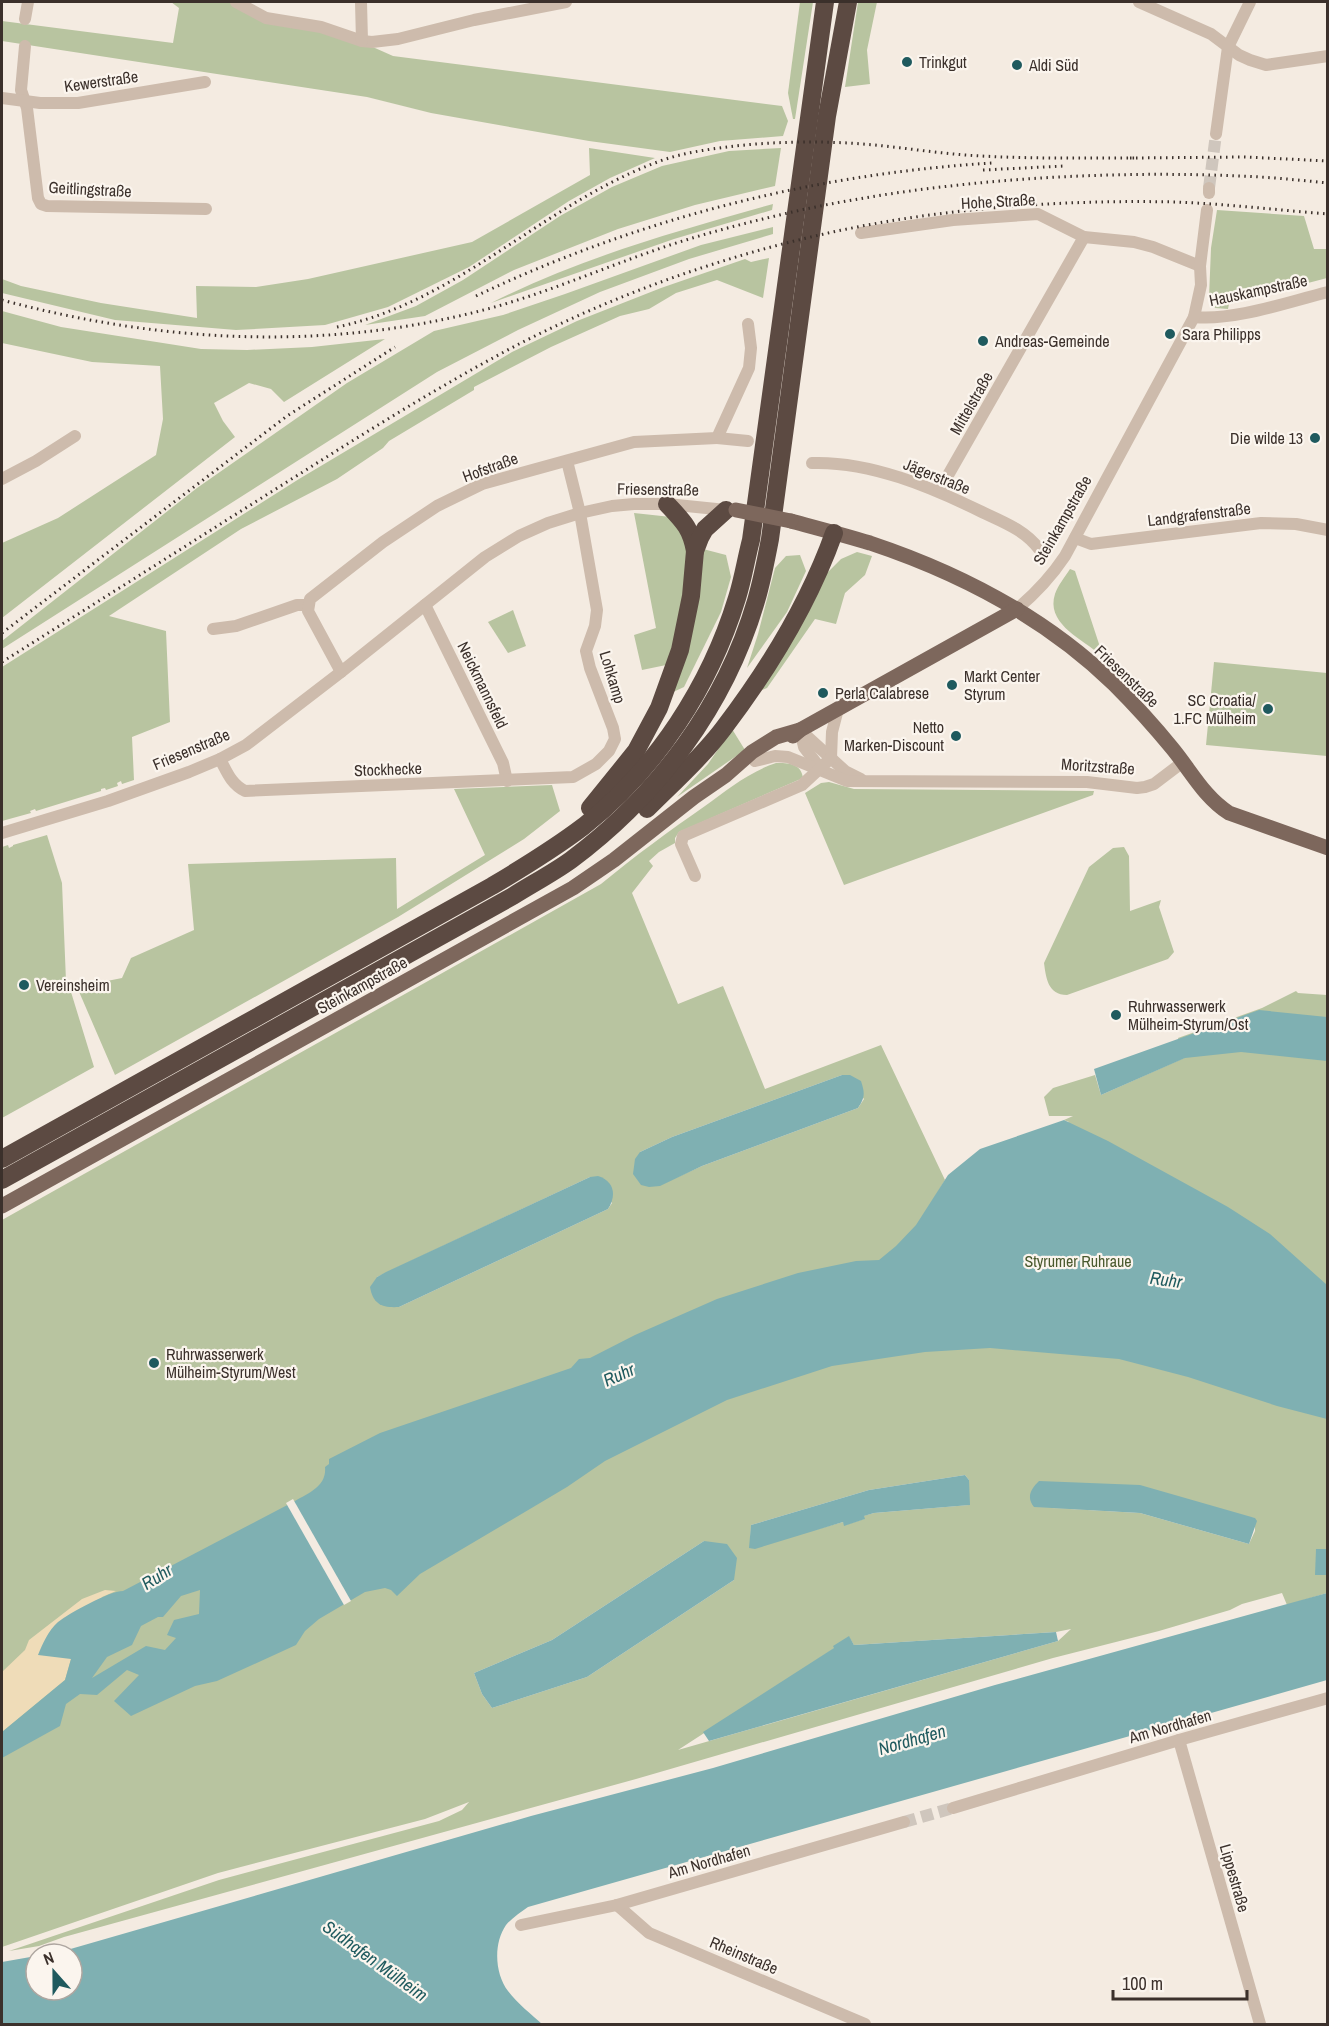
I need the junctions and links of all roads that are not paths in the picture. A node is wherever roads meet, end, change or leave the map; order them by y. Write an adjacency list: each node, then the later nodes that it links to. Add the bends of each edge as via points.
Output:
1 (28, 2): 10 (street)
2 (236, 2): 11 (street, via 266,18 321,27)
3 (361, 2): 11 (street)
4 (566, 2): 9 (street)
5 (825, 2): 60 (highway, via 762,472 737,597 693,702 658,752 623,792)
6 (848, 2): 61 (highway, via 827,116 770,539 756,602 709,711 672,765 636,805)
7 (1139, 2): 13 (street, via 1211,34)
8 (1250, 2): 13 (street)
9 (536, 5): 11 (street, via 383,42)
10 (25, 19)
11 (362, 41)
12 (25, 46): 17 (street, via 21,90)
13 (1228, 47): 14 (street, via 1266,65); 18 (street)
14 (1328, 56)
15 (205, 81): 17 (street, Kewerstraße, via 85,102)
16 (2, 98): 17 (street, Kewerstraße)
17 (24, 101): 19 (street, Geitlingstraße, via 38,198 43,206)
18 (1216, 134)
19 (206, 209)
20 (1207, 210): 23 (street, Steinkampstraße)
21 (861, 233): 22 (street, Hohe Straße, via 1033,213)
22 (1084, 237): 23 (street, Hohe Straße, via 1134,242); 33 (street, Mittelstraße)
23 (1200, 266): 25 (street, Steinkampstraße, via 1201,285)
24 (1328, 292): 25 (street, Hauskampstraße, via 1232,315)
25 (1194, 317): 39 (street, Steinkampstraße)
26 (748, 324): 28 (street, via 752,348 749,368)
27 (75, 436): 32 (street)
28 (717, 438): 29 (street, Hofstraße); 30 (street, Hofstraße, via 634,442)
29 (748, 441)
30 (567, 461): 36 (street, Lohkamp); 42 (street, Hofstraße, via 482,484 437,506 374,549 309,599)
31 (812, 462): 33 (street, Jägerstraße, via 834,462)
32 (2, 479)
33 (939, 491): 40 (street, Jägerstraße, via 1022,532)
34 (667, 504): 35 (street, Friesenstraße); 36 (street, Friesenstraße, via 612,506); 41 (highway, via 686,524)
35 (731, 510): 38 (main road, Friesenstraße, bridge); 41 (highway, via 705,529)
36 (580, 513): 43 (street, Friesenstraße, via 548,523 485,557); 55 (street, Lohkamp, via 597,610 586,651 615,739 596,764)
37 (1328, 530): 39 (street, Landgrafenstraße, via 1261,523 1091,544)
38 (834, 533): 44 (main road, Friesenstraße, via 902,555); 61 (highway, via 769,662 722,729 637,818 605,843)
39 (1075, 538): 44 (street, Steinkampstraße, via 1052,575)
40 (1039, 549)
41 (696, 551): 60 (highway, via 692,596 680,650 659,708 636,751 595,804)
42 (307, 605): 45 (street); 46 (street)
43 (425, 605): 46 (street, Friesenstraße); 57 (street, Neickmannsfeld, via 503,764)
44 (1017, 609): 47 (main road, Steinkampstraße); 52 (main road, Friesenstraße, via 1113,684)
45 (213, 629)
46 (341, 672): 50 (street, Friesenstraße, via 277,723)
47 (838, 710): 48 (main road, Steinkampstraße); 49 (street)
48 (800, 730): 49 (street); 51 (main road, Steinkampstraße); 53 (street, via 804,747); 54 (main road, Steinkampstraße, via 776,737)
49 (831, 758): 53 (street); 56 (street, via 845,771)
50 (220, 759): 57 (street, Stockhecke, via 231,781 245,791); 58 (street, Friesenstraße, via 108,801)
51 (755, 761): 53 (street, Moritzstraße, via 788,756); 54 (main road, Steinkampstraße)
52 (1183, 762): 56 (street, Moritzstraße, via 1145,787 1087,782); 59 (main road, via 1213,801 1229,813)
53 (820, 769): 56 (street, Moritzstraße, via 847,781); 62 (street, via 802,786 683,836 681,844)
54 (726, 775): 65 (main road, Steinkampstraße, via 573,888)
55 (573, 777): 57 (street, Stockhecke)
56 (864, 780)
57 (507, 781)
58 (2, 833)
59 (1328, 848)
60 (535, 861): 63 (highway)
61 (569, 861): 64 (highway, via 513,896)
62 (695, 876)
63 (2, 1159)
64 (2, 1180)
65 (2, 1206)
66 (1328, 1698): 67 (street, Am Nordhafen)
67 (1179, 1740): 68 (street, Am Nordhafen); 73 (street, Lippestraße)
68 (953, 1808)
69 (904, 1822): 70 (street, Am Nordhafen)
70 (617, 1905): 71 (street, Am Nordhafen); 72 (street, Rheinstraße, via 649,1933)
71 (521, 1925)
72 (865, 2025)
73 (1260, 2025)

